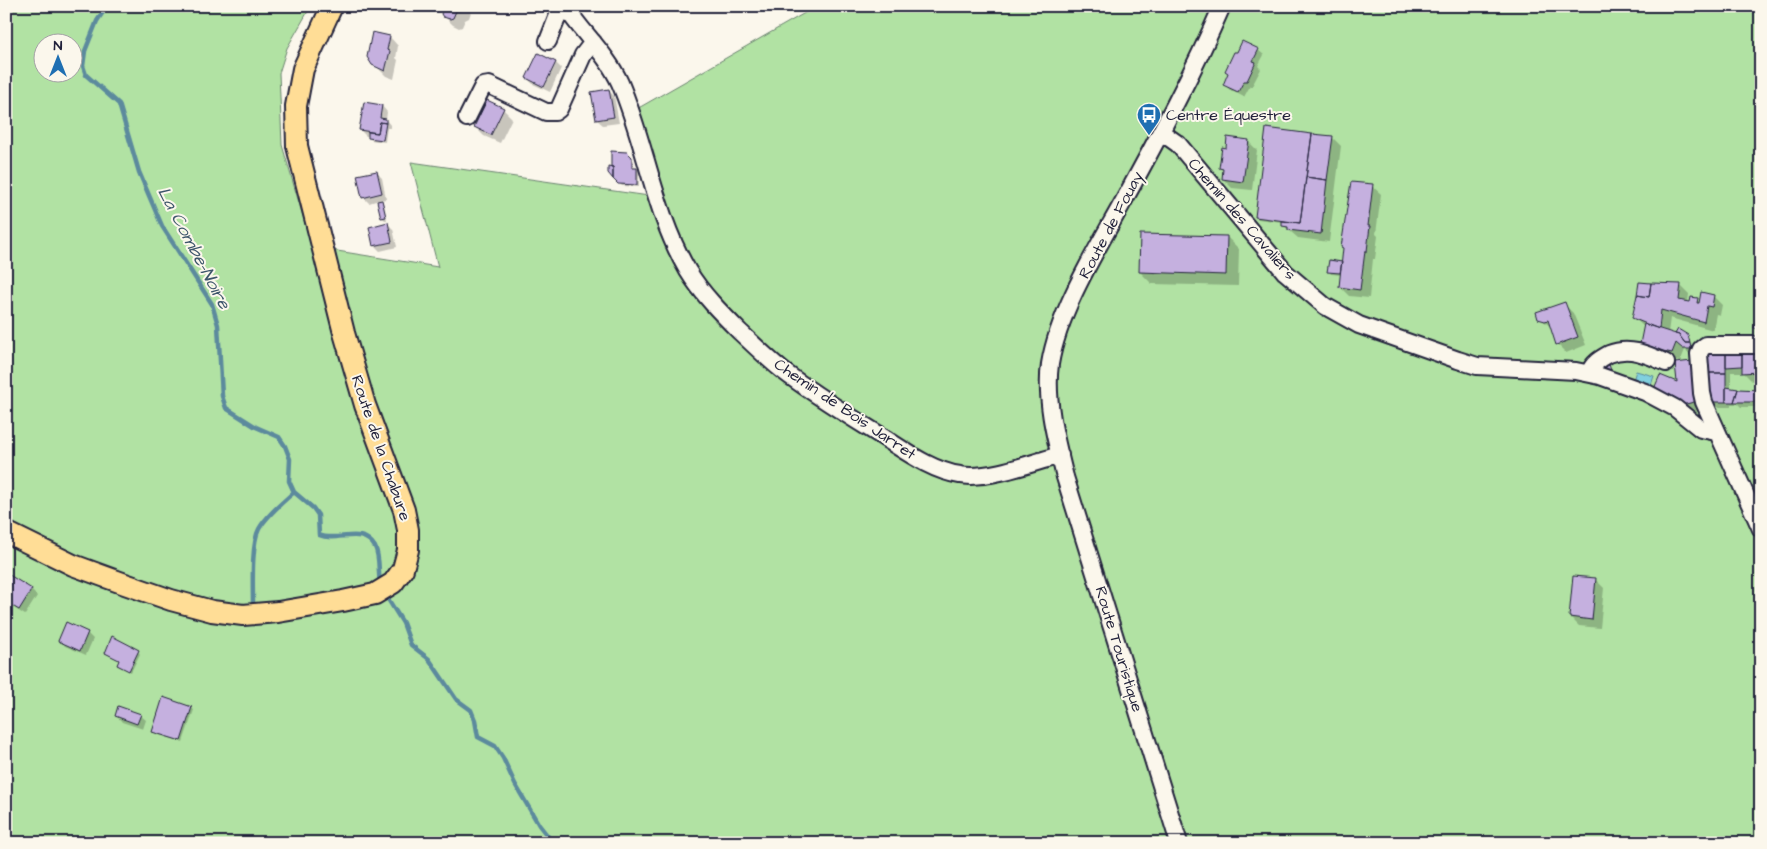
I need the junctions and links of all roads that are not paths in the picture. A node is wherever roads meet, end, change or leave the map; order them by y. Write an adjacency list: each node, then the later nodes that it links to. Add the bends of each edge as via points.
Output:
1 (332, 6): 14 (main road, Route de la Chabure, via 303,69 296,106 297,146 365,405 404,510 408,550 403,569 393,583 375,594 278,612 243,615 212,611 125,584 72,565)
2 (1222, 6): 7 (street, Route de Fouay)
3 (566, 7): 4 (street, via 559,13); 5 (street, Chemin de Bois Jarret)
4 (548, 41)
5 (593, 42): 6 (street, via 583,55 555,112 546,112 489,85 483,86); 12 (street, Chemin de Bois Jarret, via 619,82 655,194 688,271 724,316 781,370 921,461 945,471 975,476)
6 (467, 118)
7 (1161, 132): 10 (street, Chemin des Cavaliers, via 1178,144 1285,272 1325,306 1359,325 1477,366); 12 (street, Route de Fouay, via 1097,250 1055,342 1049,387)
8 (1761, 345): 11 (street, via 1701,348 1702,393)
9 (1666, 363): 10 (street, via 1647,354 1622,350 1603,357)
10 (1589, 373): 11 (street, Chemin des Cavaliers, via 1645,392 1701,428)
11 (1716, 432): 13 (street)
12 (1060, 456): 15 (street, Route Touristique)
13 (1761, 529)
14 (6, 532)
15 (1179, 843)

